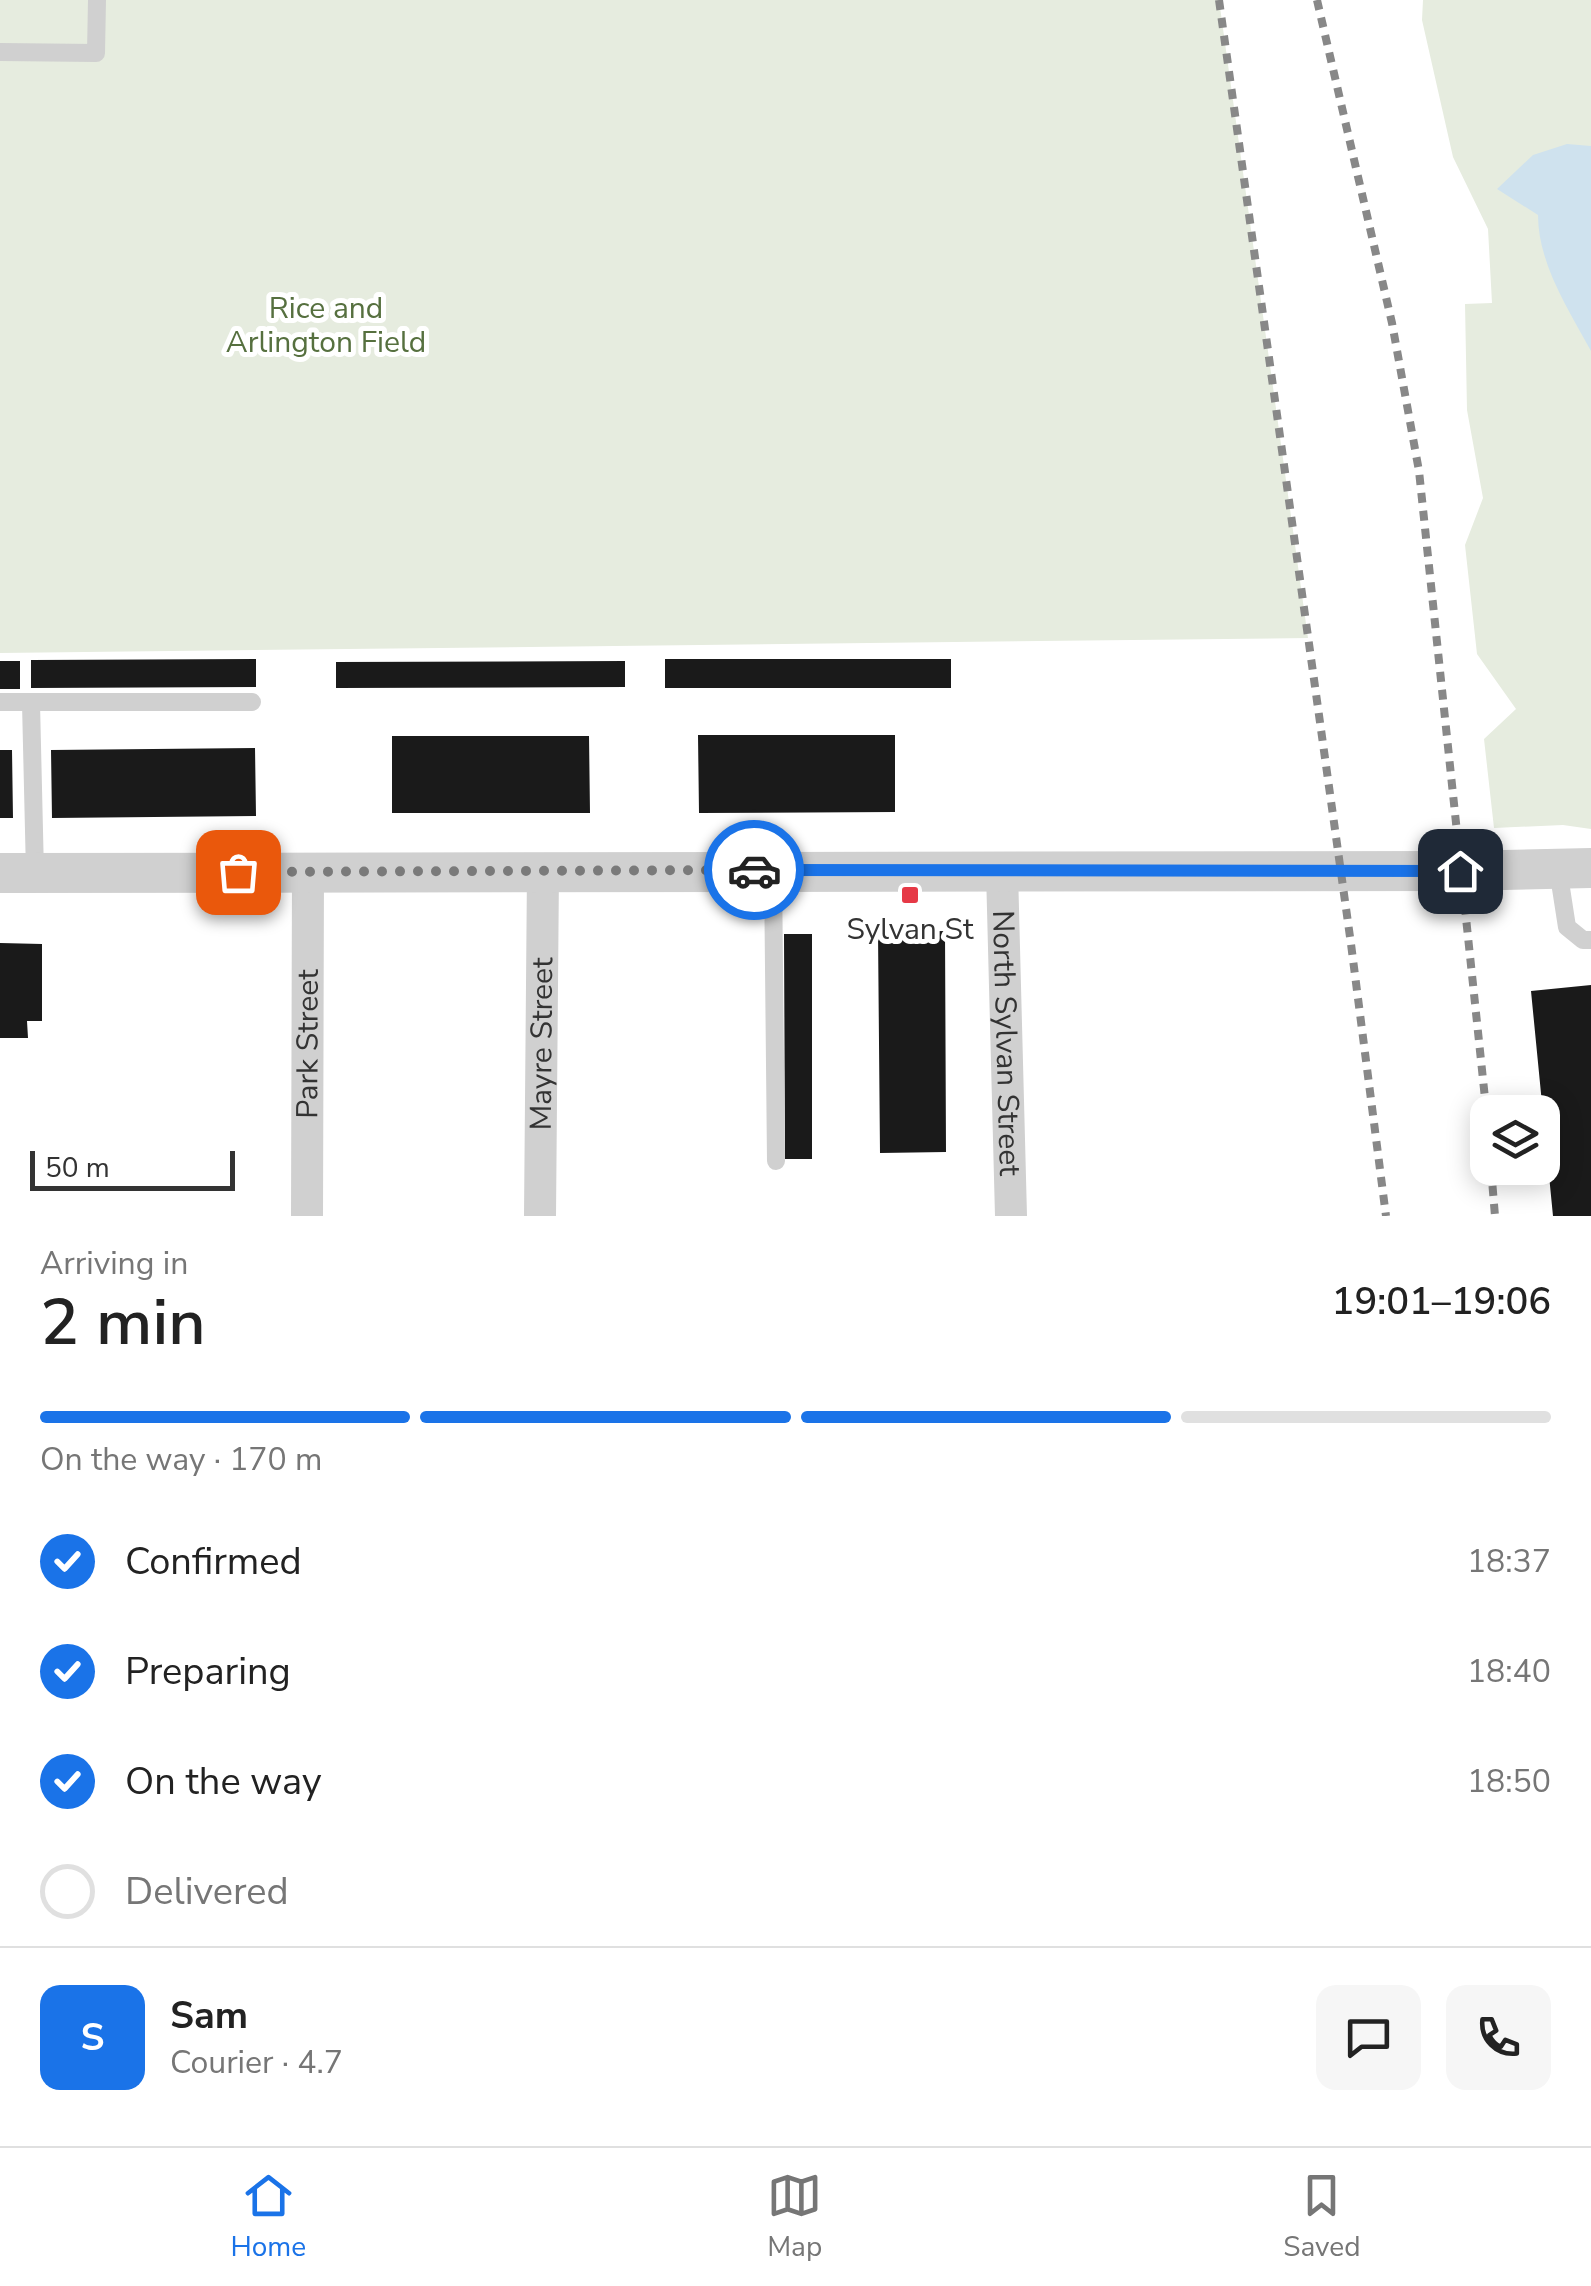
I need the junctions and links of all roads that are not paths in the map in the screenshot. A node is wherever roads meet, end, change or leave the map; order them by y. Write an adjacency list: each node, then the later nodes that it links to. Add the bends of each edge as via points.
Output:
1 (96, 0): 2 (lane, via 96,52)
2 (0, 52)
3 (0, 702): 5 (lane)
4 (252, 702): 5 (lane)
5 (31, 703): 11 (lane)
6 (1574, 869): 10 (street); 12 (lane, via 1567,927)
7 (543, 870): 8 (street); 9 (street); 15 (street, Mayre Street)
8 (773, 870): 10 (street); 13 (lane)
9 (308, 871): 11 (street); 14 (street, Park Street)
10 (1002, 871): 16 (street, North Sylvan Street)
11 (17, 873)
12 (1591, 940)
13 (776, 1161)
14 (307, 1216)
15 (540, 1216)
16 (1011, 1216)

